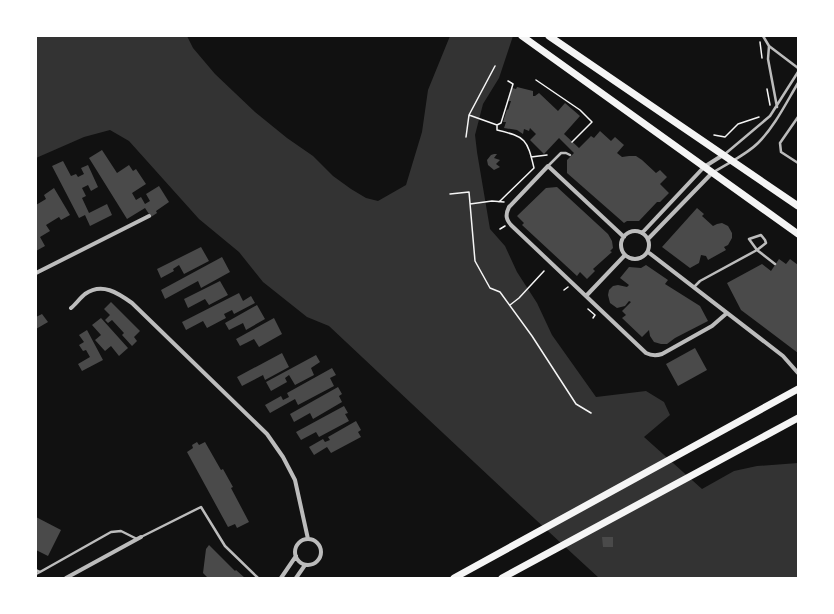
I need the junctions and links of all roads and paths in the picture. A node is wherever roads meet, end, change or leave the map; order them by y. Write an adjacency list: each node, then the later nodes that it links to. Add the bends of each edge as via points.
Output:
1 (549, 36): 25 (main road)
2 (759, 36): 6 (path)
3 (763, 36): 5 (lane)
4 (523, 37): 30 (main road)
5 (769, 46): 8 (lane); 15 (lane, via 768,59)
6 (762, 60)
7 (495, 66): 16 (path)
8 (798, 68)
9 (798, 72): 15 (lane)
10 (536, 80): 22 (path, via 580,110 592,122)
11 (508, 81): 19 (path, via 513,84 501,123)
12 (766, 83): 14 (path)
13 (798, 83): 27 (lane, via 774,125 751,149)
14 (770, 107)
15 (777, 107): 25 (lane, via 770,116)
16 (469, 115): 19 (path); 21 (path)
17 (762, 116): 20 (path, via 738,124 725,137)
18 (798, 117): 28 (lane, via 780,143 781,152)
19 (497, 125): 26 (path, via 497,130 515,135 526,142)
20 (714, 135)
21 (466, 137)
22 (572, 142)
23 (547, 155): 26 (path)
24 (570, 155): 29 (lane, via 561,153)
25 (723, 155): 27 (main road); 30 (street)
26 (531, 157): 33 (path, via 534,168)
27 (733, 160): 31 (lane); 36 (main road)
28 (798, 163)
29 (548, 166): 42 (street); 51 (street, via 510,207 506,214 507,218 512,226)
30 (704, 167): 31 (main road); 40 (street)
31 (712, 173): 41 (main road); 43 (street)
32 (450, 194): 35 (path, via 468,192)
33 (499, 202): 34 (path); 35 (path)
34 (504, 202)
35 (470, 204): 52 (path, via 475,261 490,288 500,292)
36 (798, 206)
37 (149, 216): 49 (street)
38 (505, 226): 39 (path)
39 (500, 229)
40 (642, 233): 42 (street, via 629,232); 43 (street)
41 (798, 234)
42 (624, 238): 46 (street, via 621,247)
43 (648, 239): 45 (street)
44 (757, 250): 44 (lane, via 766,243 761,235 749,239); 47 (lane); 50 (lane, via 700,281)
45 (648, 252): 46 (street, via 639,259); 50 (street)
46 (625, 255): 51 (street)
47 (775, 264)
48 (544, 272): 52 (path)
49 (36, 273)
50 (694, 287): 55 (street)
51 (586, 296): 55 (street, via 652,356 662,354 712,326)
52 (510, 305): 59 (path, via 576,404)
53 (71, 308): 62 (street, via 85,294 98,289 118,292 267,434 295,480)
54 (588, 308): 56 (path, via 595,315)
55 (727, 313): 57 (street, via 783,356)
56 (593, 318)
57 (798, 374)
58 (798, 389): 72 (main road)
59 (591, 413)
60 (798, 418): 73 (main road)
61 (139, 538): 66 (lane, via 121,531 111,532); 68 (street); 69 (lane, via 201,507 225,546)
62 (308, 539): 63 (street, via 298,544); 64 (street, via 317,542 322,554 317,562)
63 (296, 556): 64 (street); 70 (street)
64 (305, 565): 71 (street)
65 (36, 570): 66 (lane)
66 (40, 572): 67 (lane)
67 (36, 574)
68 (66, 578)
69 (258, 578)
70 (281, 578)
71 (296, 578)
72 (454, 578)
73 (502, 578)

